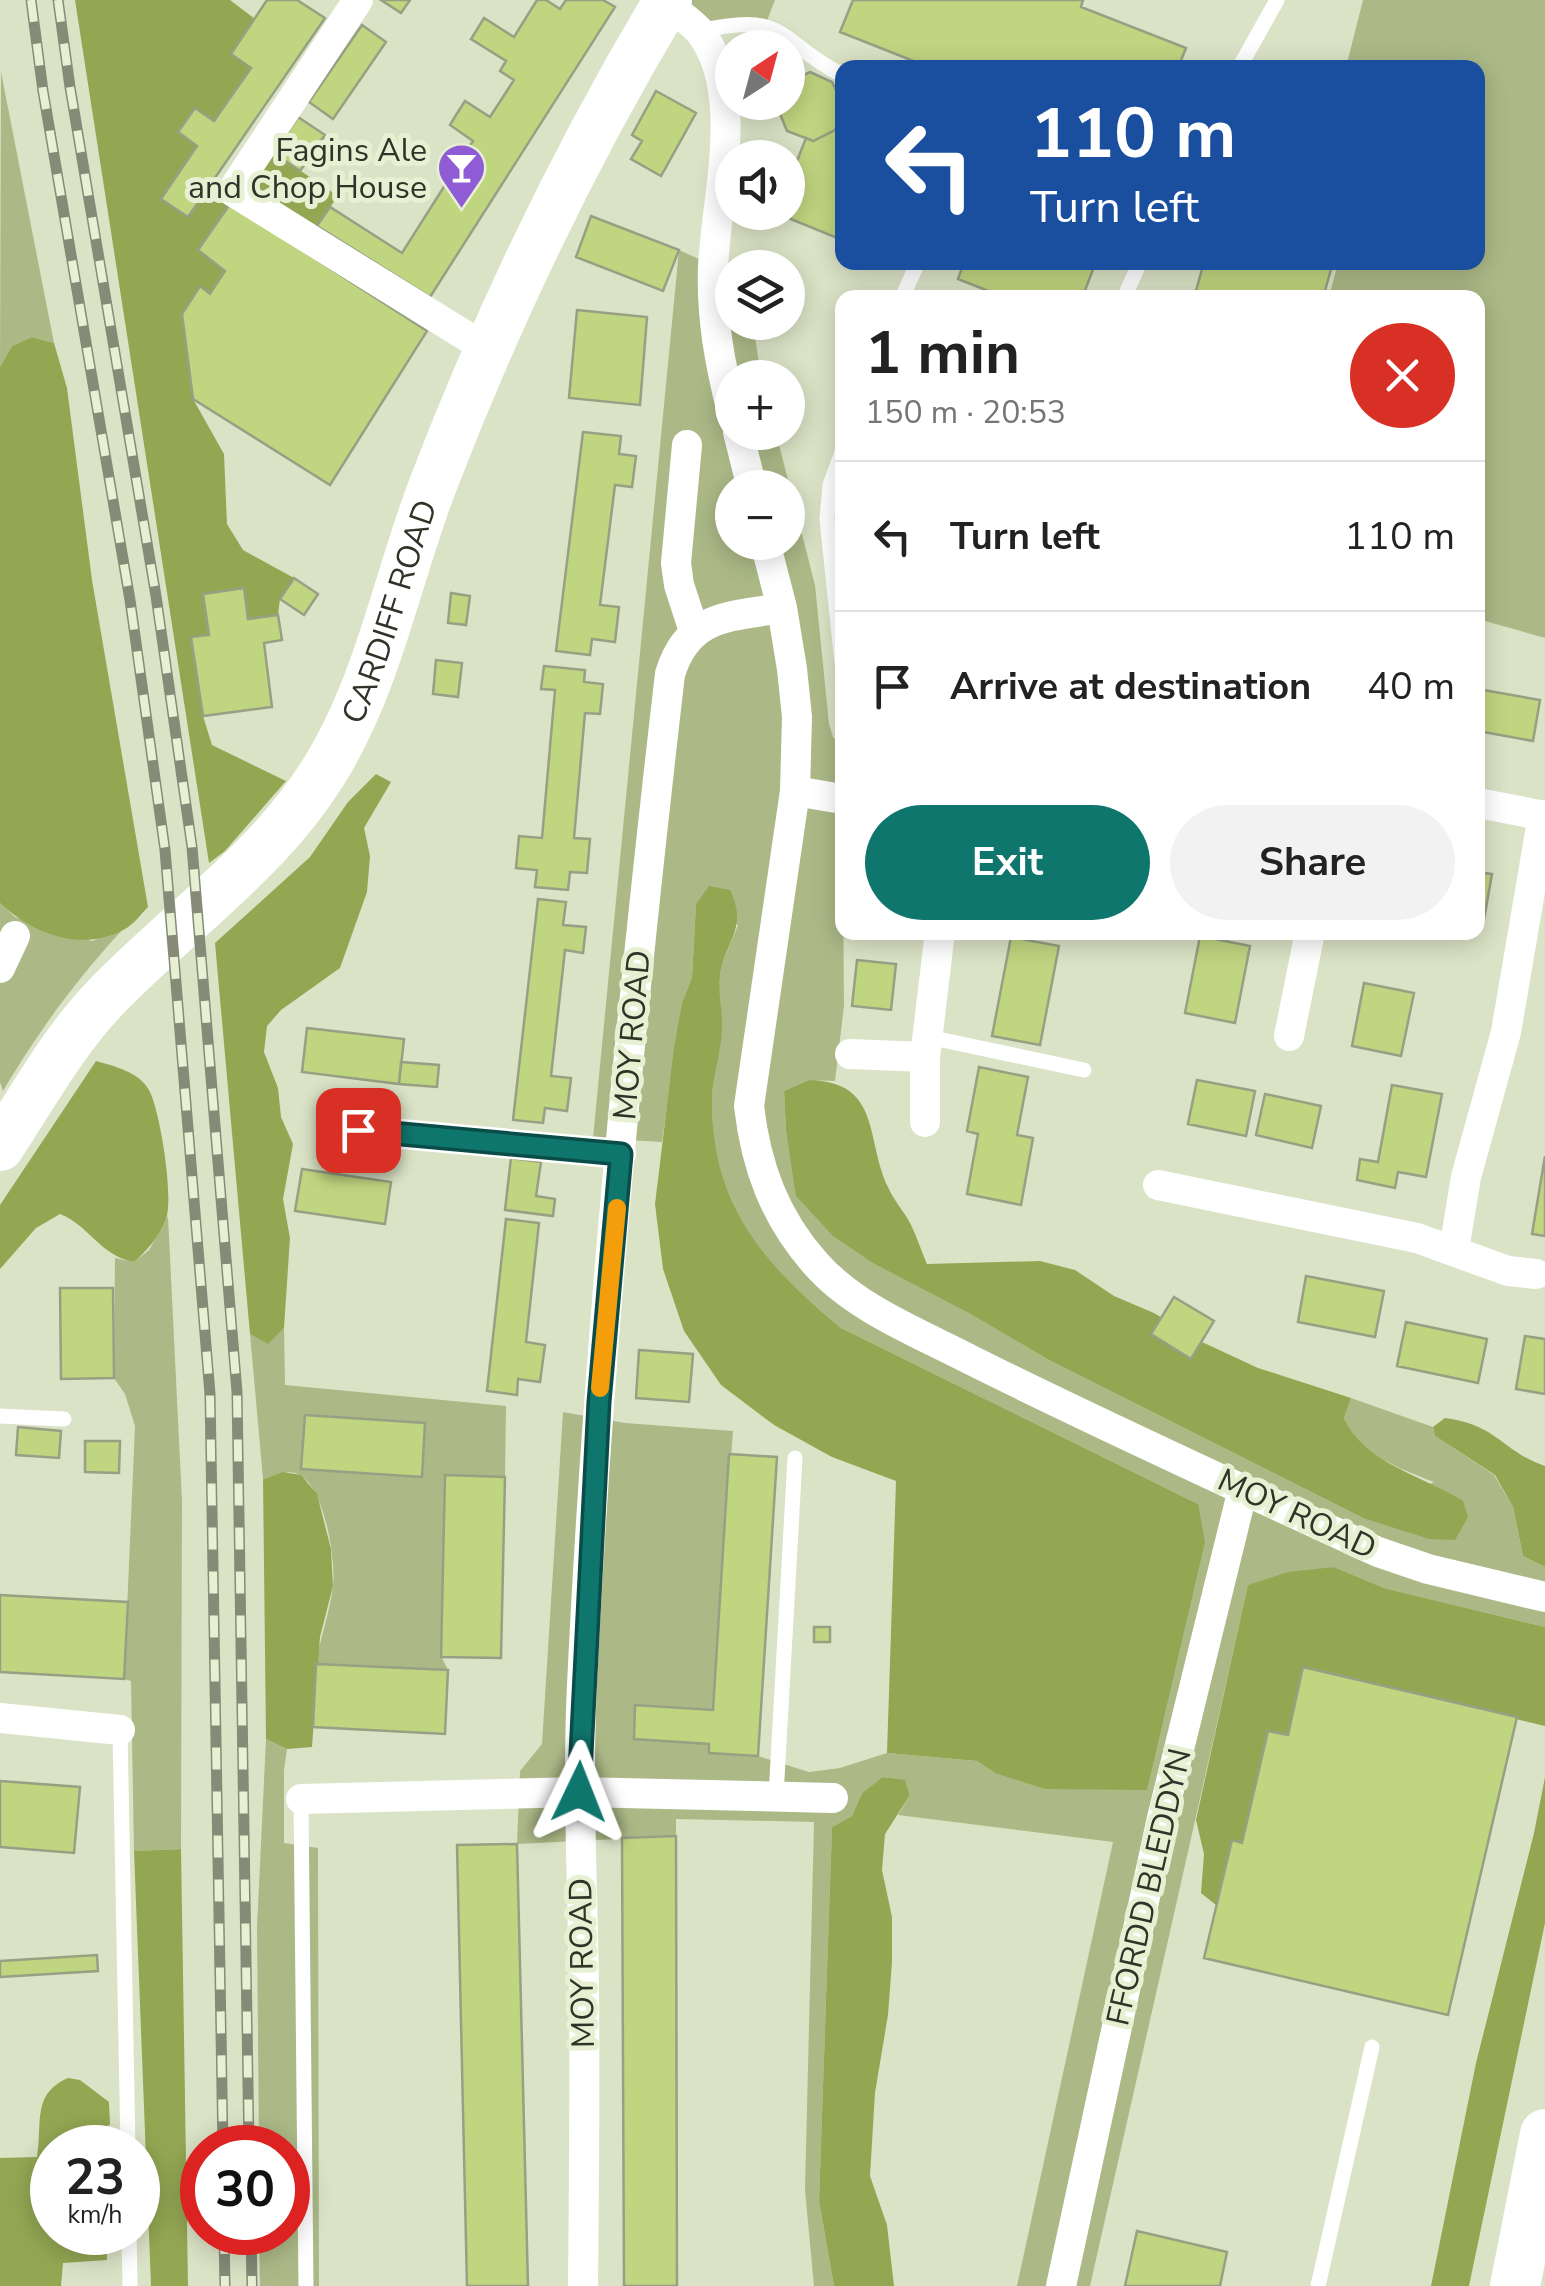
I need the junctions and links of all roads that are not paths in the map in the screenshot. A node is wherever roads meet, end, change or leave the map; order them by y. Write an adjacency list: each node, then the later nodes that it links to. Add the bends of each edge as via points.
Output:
1 (358, 0): 6 (street, via 232,190)
2 (1277, 0): 4 (lane)
3 (678, 12): 5 (lane, via 777,28); 6 (main road, CARDIFF ROAD, via 534,244); 7 (street, via 716,59 726,126 713,266)
4 (1243, 60)
5 (835, 71)
6 (487, 349): 28 (main road, CARDIFF ROAD, via 350,724 325,770 262,851 104,1000)
7 (720, 360)
8 (687, 445): 13 (street, via 676,563)
9 (835, 471): 11 (lane, via 827,519)
10 (770, 560): 12 (street, MOY ROAD)
11 (835, 596)
12 (782, 608): 13 (street); 14 (street, MOY ROAD, via 797,717)
13 (694, 630): 29 (street, MOY ROAD, via 670,674)
14 (795, 791): 15 (street); 36 (street, MOY ROAD, via 749,1106 764,1184 788,1229 818,1268 882,1314)
15 (835, 798)
16 (1485, 804): 17 (street)
17 (1544, 816): 31 (street, via 1506,1032 1466,1177)
18 (15, 936): 21 (street)
19 (939, 940): 23 (street)
20 (1308, 940): 22 (street)
21 (0, 968)
22 (1289, 1036)
23 (926, 1046): 24 (street); 25 (lane); 26 (street)
24 (850, 1054)
25 (1084, 1070)
26 (924, 1122)
27 (358, 1130): 29 (street)
28 (0, 1147)
29 (621, 1154): 40 (street, MOY ROAD, via 598,1421)
30 (1158, 1185): 31 (street)
31 (1454, 1250): 32 (street)
32 (1536, 1274)
33 (0, 1416): 34 (lane)
34 (64, 1419)
35 (794, 1458): 41 (lane)
36 (1243, 1490): 37 (street, MOY ROAD, via 1378,1552); 51 (street, FFORDD BLEDDYN, via 1162,1818)
37 (1545, 1597)
38 (0, 1718): 39 (street)
39 (120, 1730): 45 (lane)
40 (579, 1792): 41 (street); 43 (street); 50 (street, MOY ROAD)
41 (776, 1796): 42 (street)
42 (833, 1798)
43 (300, 1799): 49 (lane)
44 (1372, 2047): 52 (lane)
45 (128, 2125)
46 (1545, 2134): 53 (highway)
47 (130, 2255): 48 (lane)
48 (130, 2286)
49 (306, 2286)
50 (583, 2286)
51 (1061, 2286)
52 (1318, 2286)
53 (1515, 2286)

